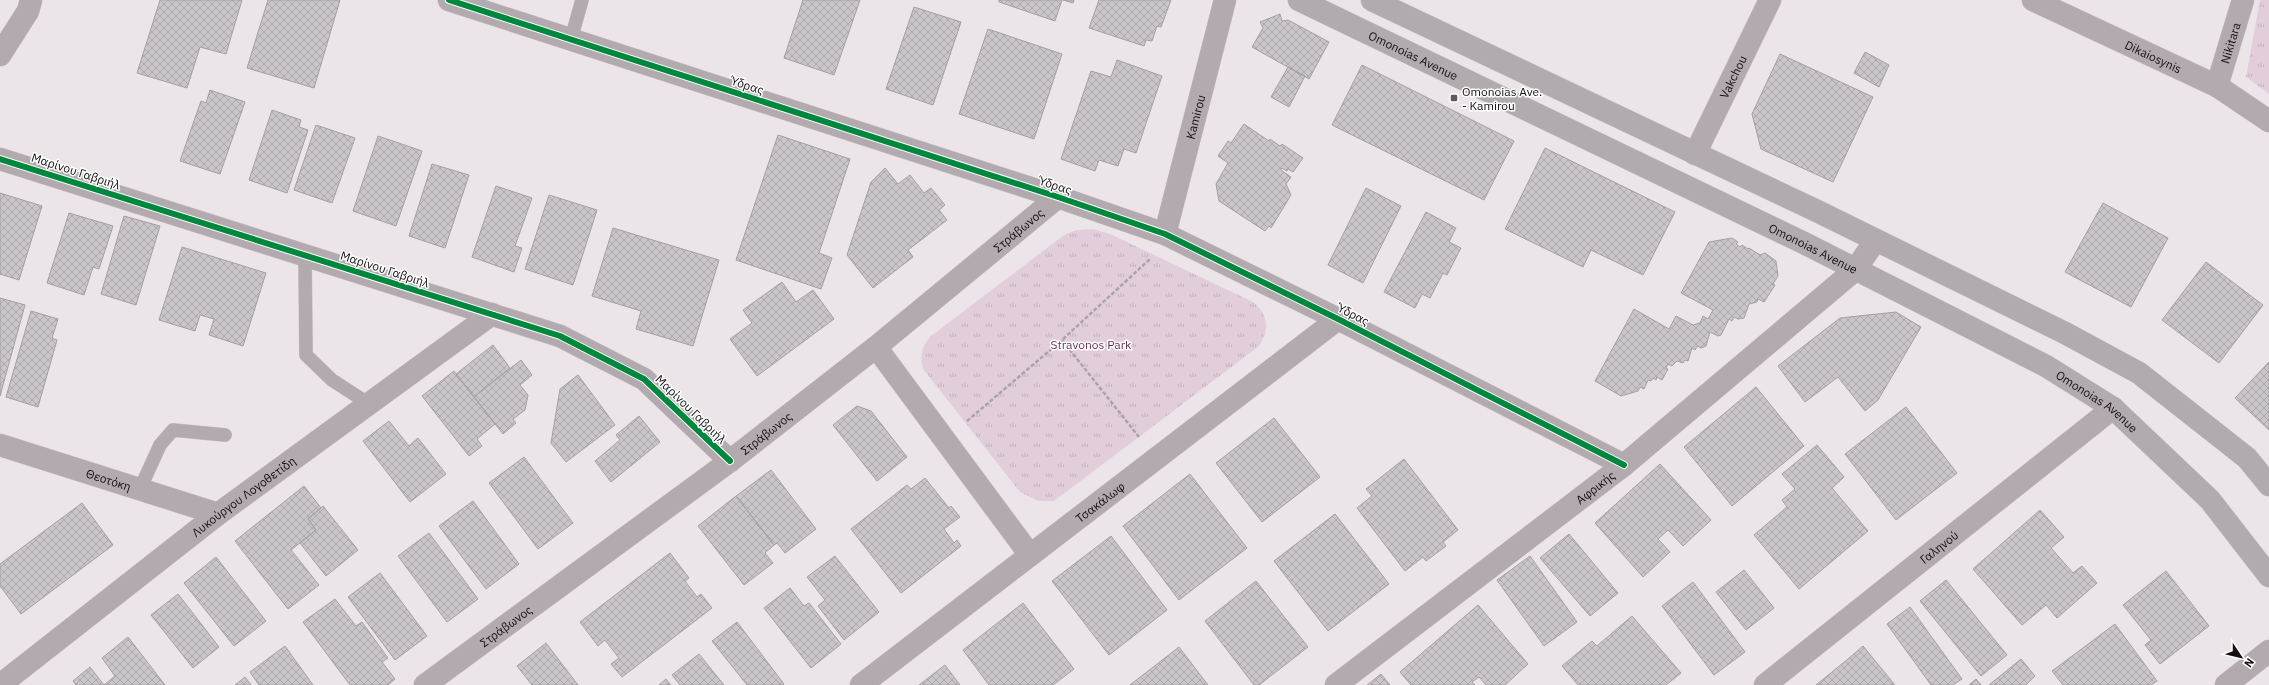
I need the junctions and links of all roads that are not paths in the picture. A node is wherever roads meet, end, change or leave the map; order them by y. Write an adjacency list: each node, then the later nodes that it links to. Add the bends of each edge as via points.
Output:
1 (31, 0): 11 (street, via 28,11)
2 (448, 0): 10 (street, Ύδρας)
3 (582, 0): 10 (lane)
4 (1225, 0): 17 (street, Kamirou)
5 (1299, 0): 20 (main road, Omonoias Avenue)
6 (1372, 0): 14 (main road)
7 (1770, 0): 14 (street, Vakchou)
8 (2033, 0): 12 (street, Dikaiosynis)
9 (2243, 0): 12 (street, Nikitara)
10 (571, 39): 16 (street, Ύδρας)
11 (0, 55)
12 (2217, 86): 13 (street, Dikaiosynis)
13 (2269, 121)
14 (1695, 154): 18 (main road)
15 (0, 158): 19 (street, Μαρίνου Γαβριήλ)
16 (1058, 197): 17 (street, Ύδρας); 23 (street, Στράβωνος)
17 (1165, 234): 22 (street, Ύδρας)
18 (1875, 241): 20 (street, Αφρικής); 30 (main road, via 2065,333 2139,373 2247,458)
19 (305, 255): 21 (street, Μαρίνου Γαβριήλ); 24 (lane, via 306,355 332,380)
20 (1855, 270): 25 (main road, Omonoias Avenue, via 2046,366); 29 (street, Αφρικής)
21 (492, 314): 24 (street, Λυκούργου Λογοθετίδη); 28 (street, Μαρίνου Γαβριήλ, via 560,336 644,379)
22 (1338, 319): 29 (street, Ύδρας); 33 (street, Τσακάλωφ)
23 (876, 347): 28 (street, Στράβωνος); 33 (street)
24 (369, 404): 32 (street, Λυκούργου Λογοθετίδη)
25 (2113, 408): 34 (main road, Omonoias Avenue, via 2210,500); 40 (street, Γαληνού)
26 (225, 435): 31 (lane, via 173,430 160,445)
27 (0, 445): 31 (street, Θεοτόκη)
28 (730, 461): 37 (street, Στράβωνος)
29 (1624, 465): 39 (street, Αφρικής)
30 (2269, 485)
31 (140, 489): 32 (street, Θεοτόκη)
32 (218, 514): 36 (street, Λυκούργου Λογοθετίδη)
33 (1030, 555): 38 (street, Τσακάλωφ)
34 (2269, 576)
35 (2269, 651): 41 (street)
36 (0, 685)
37 (425, 685)
38 (861, 685)
39 (1336, 685)
40 (1765, 685)
41 (2226, 685)

